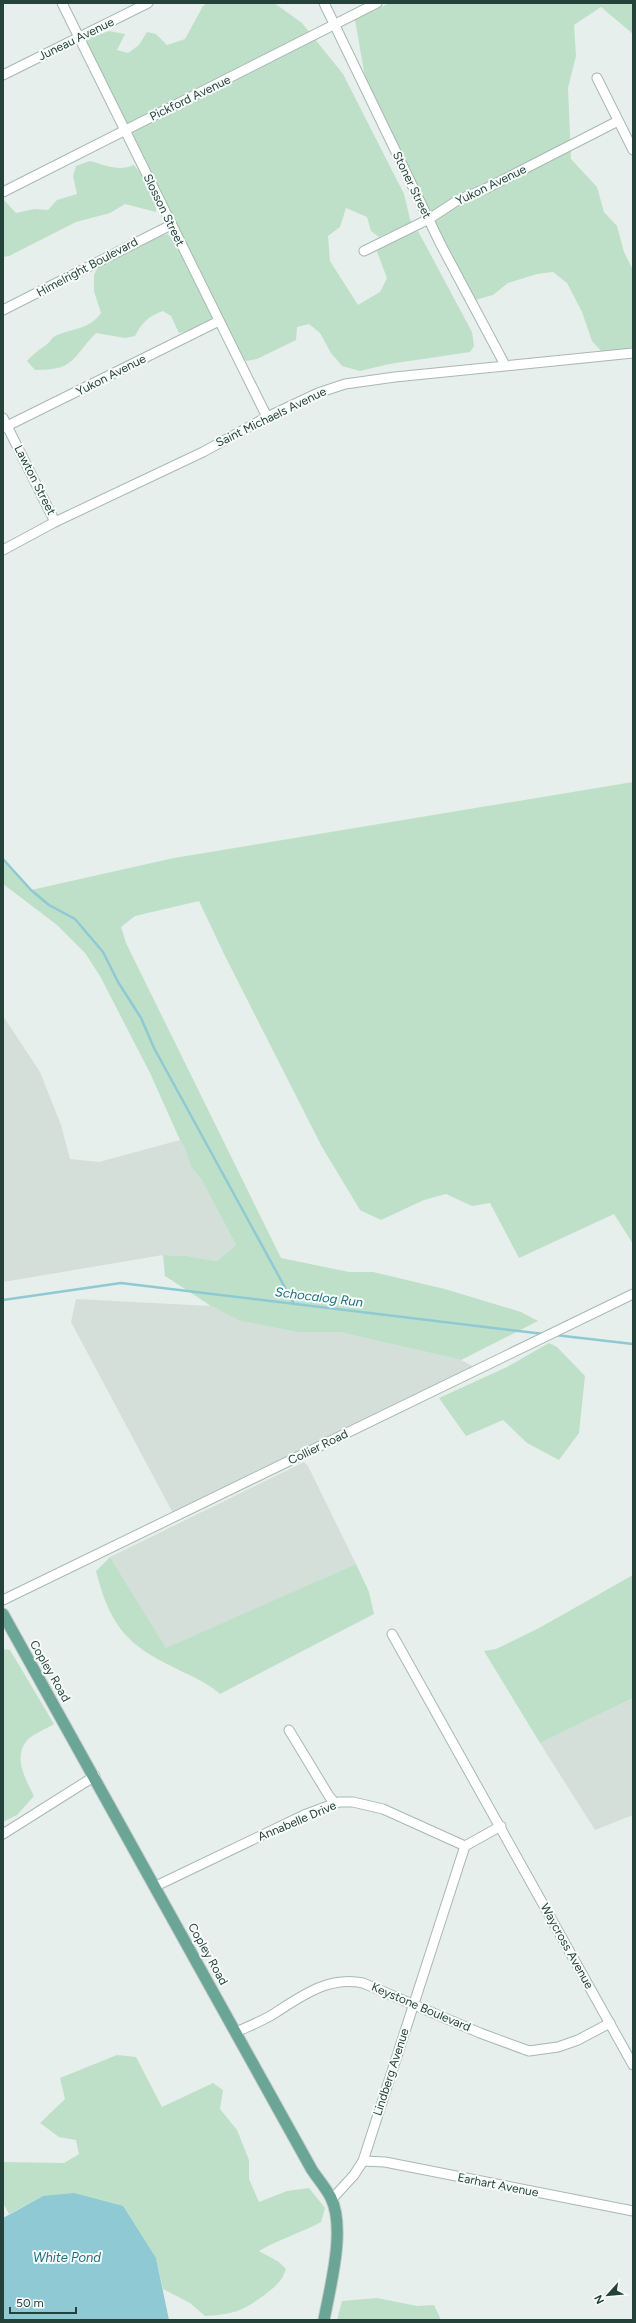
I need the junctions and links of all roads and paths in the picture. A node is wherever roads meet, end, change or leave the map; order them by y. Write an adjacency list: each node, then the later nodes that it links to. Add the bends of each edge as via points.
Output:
1 (62, 3): 6 (street, Slosson Street)
2 (148, 3): 6 (street, Juneau Avenue)
3 (324, 3): 5 (street, Stoner Street)
4 (377, 3): 5 (street, Pickford Avenue)
5 (335, 25): 10 (street, Pickford Avenue); 13 (street, Stoner Street)
6 (79, 36): 7 (street, Juneau Avenue); 10 (street, Slosson Street)
7 (3, 75)
8 (597, 78): 9 (street)
9 (618, 122): 11 (street); 13 (street, Yukon Avenue, via 458,200)
10 (125, 130): 12 (street, Pickford Avenue); 14 (street, Slosson Street)
11 (633, 150)
12 (3, 192)
13 (429, 219): 15 (street, Yukon Avenue); 19 (street, Stoner Street)
14 (171, 225): 16 (street, Himelright Boulevard); 17 (street, Slosson Street)
15 (364, 251)
16 (3, 310)
17 (219, 321): 20 (street, Slosson Street); 21 (street, Yukon Avenue)
18 (633, 353): 19 (street, Saint Michaels Avenue)
19 (505, 365): 20 (street, Saint Michaels Avenue, via 344,384)
20 (267, 417): 22 (street, Saint Michaels Avenue, via 203,452)
21 (4, 424): 22 (street, Lawton Street)
22 (55, 522): 23 (street, Saint Michaels Avenue)
23 (3, 550)
24 (633, 1294): 25 (street, Collier Road)
25 (3, 1600)
26 (3, 1614): 29 (main road, Copley Road)
27 (392, 1634): 31 (street, Waycross Avenue)
28 (289, 1730): 30 (street, via 328,1796)
29 (95, 1776): 32 (street); 34 (main road, Copley Road)
30 (335, 1803): 33 (street, Annabelle Drive, via 353,1802 384,1809); 34 (street, Annabelle Drive, via 304,1815)
31 (501, 1826): 33 (street); 36 (street, Waycross Avenue)
32 (3, 1834)
33 (465, 1846): 35 (street, Lindberg Avenue)
34 (156, 1886): 37 (main road, Copley Road)
35 (414, 2003): 36 (street, Keystone Boulevard, via 480,2033 529,2050 558,2047 578,2040); 37 (street, Keystone Boulevard, via 363,1983 337,1981 321,1985); 39 (street, Lindberg Avenue)
36 (610, 2023): 38 (street, Waycross Avenue)
37 (236, 2032): 40 (main road, Copley Road, via 312,2170)
38 (633, 2065)
39 (363, 2161): 40 (street, Lindberg Avenue); 41 (street, Earhart Avenue, via 392,2164)
40 (332, 2199): 42 (main road, Copley Road, via 337,2223 335,2261)
41 (633, 2211)
42 (324, 2320)

